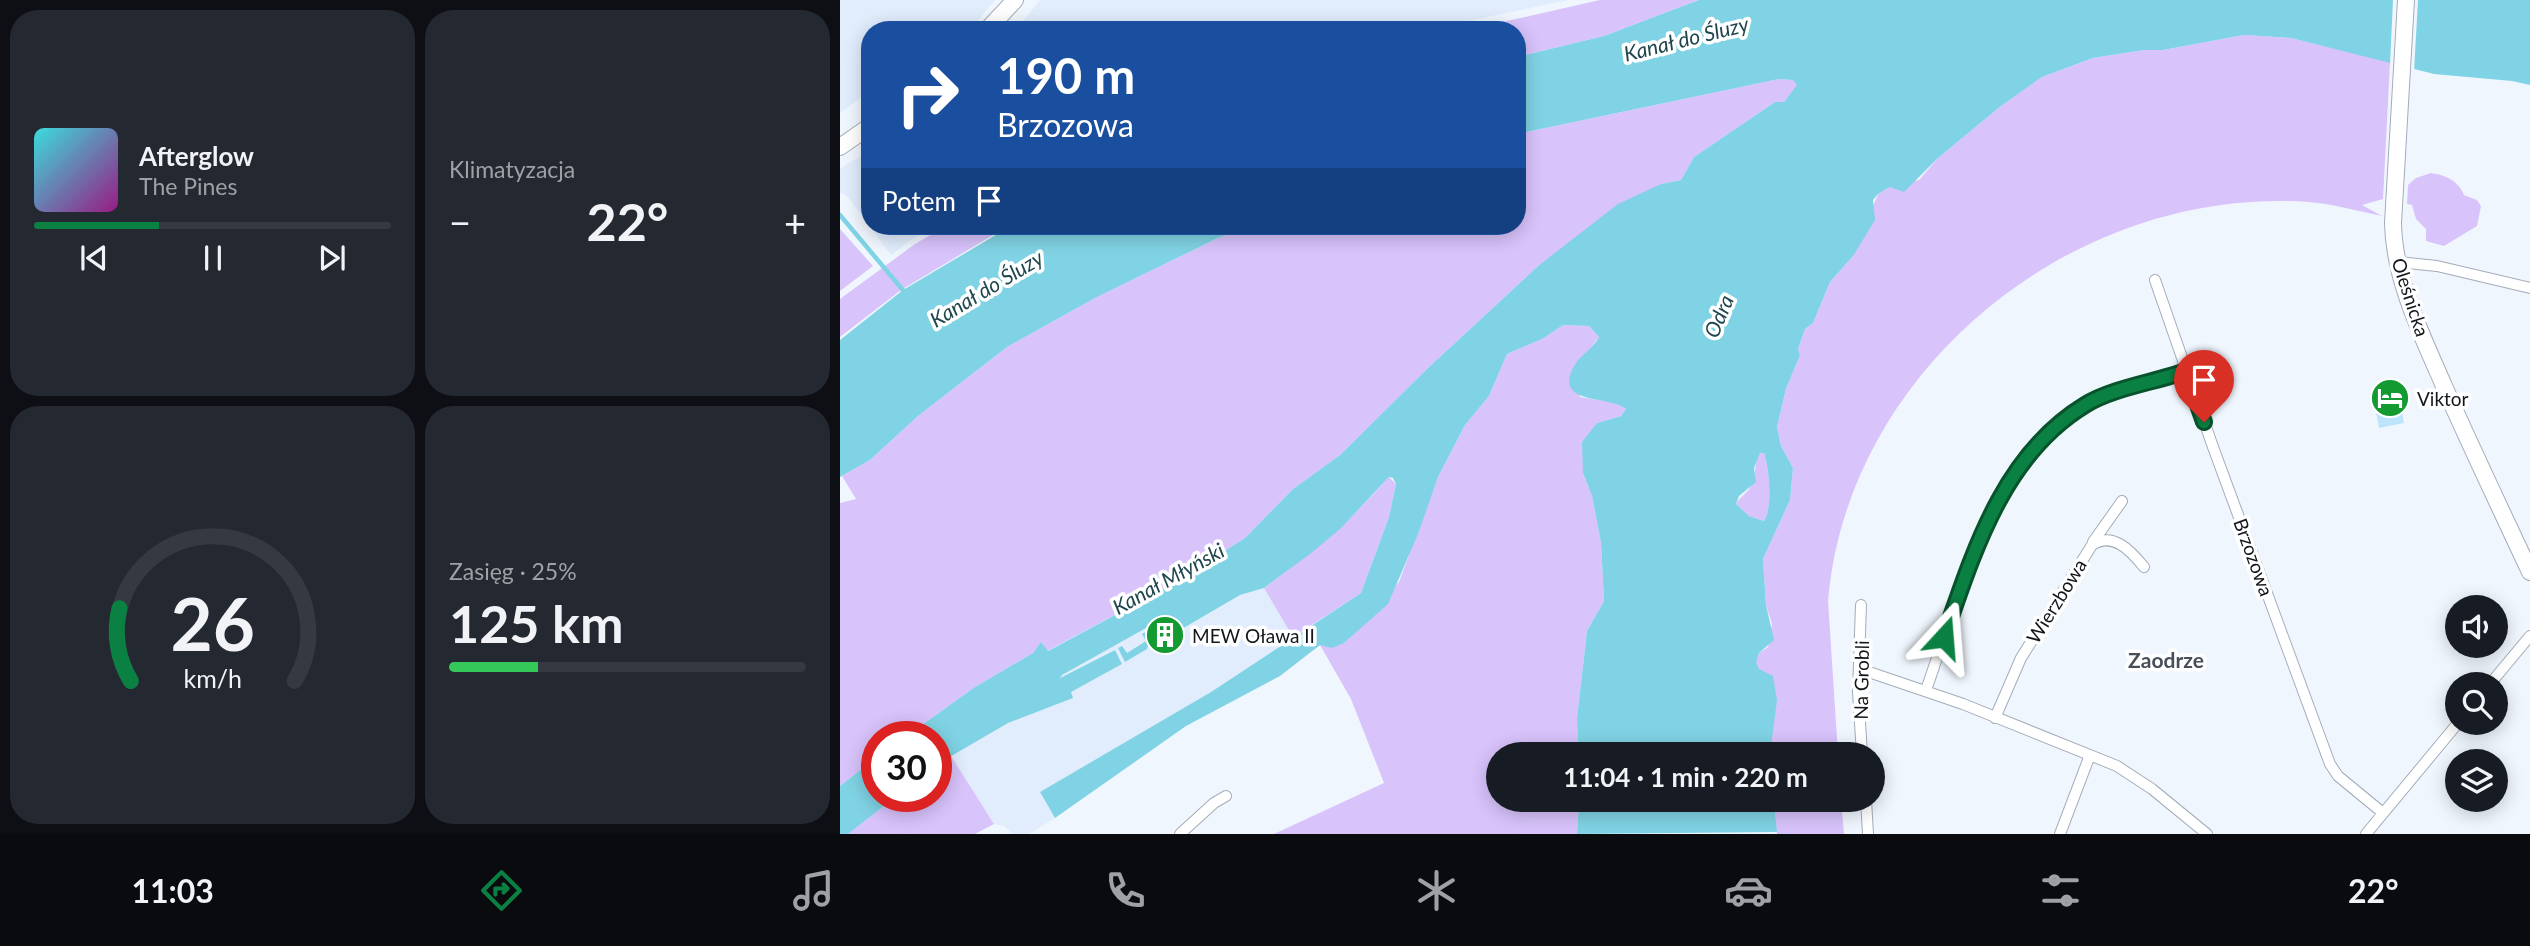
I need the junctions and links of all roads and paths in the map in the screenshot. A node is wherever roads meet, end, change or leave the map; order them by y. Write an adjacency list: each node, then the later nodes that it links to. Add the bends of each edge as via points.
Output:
1 (1015, 0): 3 (main road)
2 (2406, 0): 6 (main road, Oleśnicka, via 2393,232)
3 (995, 21)
4 (861, 132): 5 (main road)
5 (840, 147)
6 (2398, 262): 8 (street, via 2445,267); 13 (main road, Oleśnicka, via 2423,338)
7 (2155, 280): 9 (street, Brzozowa)
8 (2530, 288)
9 (2186, 371): 18 (street, via 2085,405 2023,460 1977,546); 25 (street, Brzozowa, via 2330,764)
10 (2122, 501): 11 (street)
11 (2092, 545): 12 (street, Wierzbowa, via 2101,539 2112,540); 19 (street, Wierzbowa, via 2021,658)
12 (2144, 567)
13 (2530, 572)
14 (1861, 605): 16 (street, Na Grobli)
15 (2530, 636): 17 (street)
16 (1860, 669): 18 (street); 21 (street, Na Grobli)
17 (2500, 672)
18 (1926, 690): 19 (street)
19 (1995, 718): 22 (street)
20 (2448, 735): 25 (street)
21 (1861, 742)
22 (2090, 755): 28 (street); 29 (street, via 2124,770)
23 (1226, 796): 26 (street)
24 (1867, 812): 27 (street)
25 (2383, 813): 30 (street)
26 (1180, 834)
27 (1868, 834)
28 (2060, 834)
29 (2207, 834)
30 (2366, 834)

